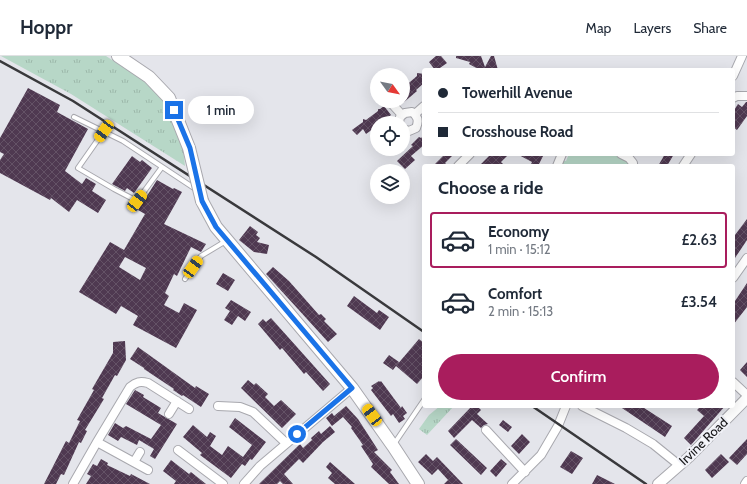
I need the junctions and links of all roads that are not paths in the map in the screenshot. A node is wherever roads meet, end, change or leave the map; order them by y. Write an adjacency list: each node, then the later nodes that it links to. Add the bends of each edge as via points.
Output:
1 (118, 56): 18 (main road, bridge, via 149,77 169,98 190,148)
2 (742, 56): 3 (street)
3 (735, 72)
4 (747, 96): 5 (street)
5 (735, 97)
6 (396, 108): 9 (street)
7 (422, 108): 8 (street)
8 (415, 114): 9 (street, via 408,112); 12 (street, via 418,121 416,128)
9 (402, 115)
10 (74, 117): 11 (lane)
11 (104, 131): 17 (lane); 17 (lane, via 78,168 137,201)
12 (410, 131)
13 (468, 156): 15 (street)
14 (625, 156): 16 (street)
15 (460, 164)
16 (633, 164)
17 (162, 167): 18 (lane)
18 (201, 197): 19 (main road, via 216,227)
19 (227, 241): 22 (lane, via 201,256); 24 (main road)
20 (747, 258): 21 (street)
21 (735, 275)
22 (185, 279)
23 (735, 384): 25 (street)
24 (352, 388): 36 (street); 37 (main road)
25 (747, 394)
26 (747, 398): 41 (street, Irvine Road)
27 (177, 401): 32 (street); 33 (street); 35 (street, via 148,383 135,383 130,387)
28 (422, 403): 37 (lane)
29 (218, 406): 36 (street, via 240,407 253,412)
30 (565, 408): 43 (street, via 548,444)
31 (586, 408): 41 (street, via 653,444)
32 (189, 409)
33 (169, 414)
34 (486, 430): 43 (street)
35 (97, 442): 40 (street); 45 (street)
36 (286, 443): 47 (street)
37 (393, 446): 48 (main road)
38 (178, 450): 46 (street)
39 (140, 452): 40 (street)
40 (134, 462): 42 (street)
41 (679, 464): 50 (street, Irvine Road)
42 (148, 470)
43 (525, 472): 49 (street)
44 (747, 481): 51 (street)
45 (73, 484)
46 (223, 484)
47 (244, 484)
48 (418, 484)
49 (512, 484)
50 (658, 484)
51 (745, 484)

